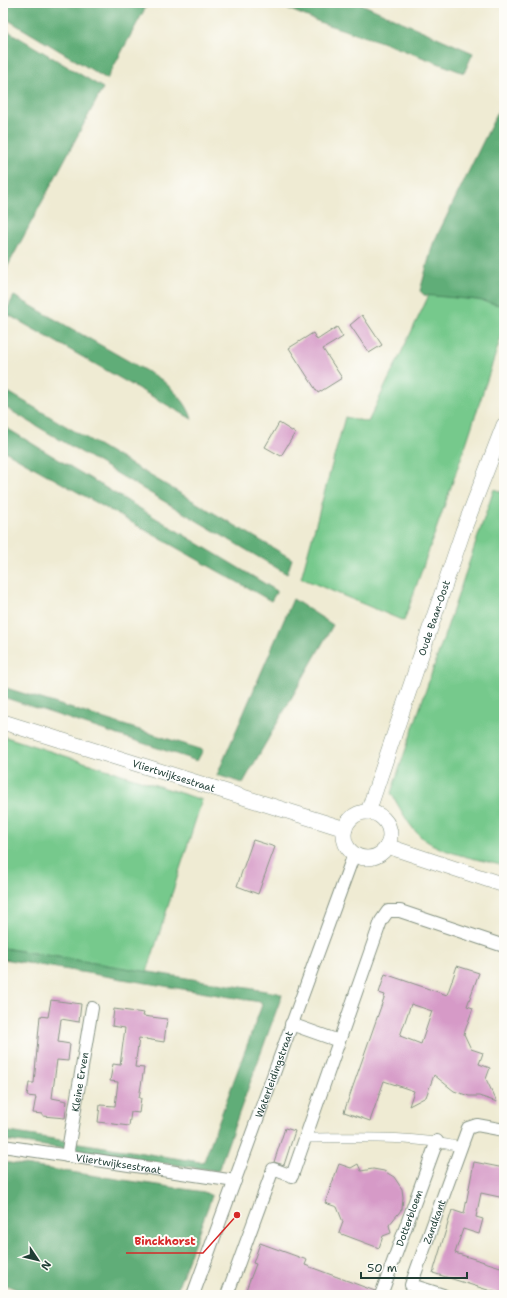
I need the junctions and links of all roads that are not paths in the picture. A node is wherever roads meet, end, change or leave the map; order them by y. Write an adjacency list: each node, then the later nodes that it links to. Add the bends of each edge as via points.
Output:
1 (504, 425): 3 (street, Oude Baan-Oost, via 463,531)
2 (3, 722): 4 (street, Vliertwijksestraat)
3 (368, 812): 4 (street, via 353,817); 5 (street, via 376,814 387,824 389,839)
4 (344, 829): 6 (street, via 345,843)
5 (386, 846): 6 (street, via 381,853 374,856 365,858); 7 (street)
6 (354, 854): 10 (street, Waterleidingstraat)
7 (504, 885)
8 (504, 946): 11 (street, via 400,910 388,911 381,921)
9 (92, 1008): 17 (street, Kleine Erven)
10 (292, 1024): 11 (street); 18 (street, Waterleidingstraat)
11 (339, 1041): 13 (street)
12 (504, 1129): 16 (street, Zandkant, via 477,1125 468,1128)
13 (305, 1138): 14 (street); 20 (street, via 292,1176 273,1169)
14 (437, 1141): 16 (street); 21 (street, Dotterbloem)
15 (3, 1146): 17 (street, Vliertwijksestraat)
16 (461, 1147): 22 (street, Zandkant, via 411,1285)
17 (67, 1156): 18 (street, Vliertwijksestraat)
18 (234, 1181): 19 (street, Waterleidingstraat)
19 (193, 1295)
20 (227, 1295)
21 (381, 1295)
22 (443, 1295)

